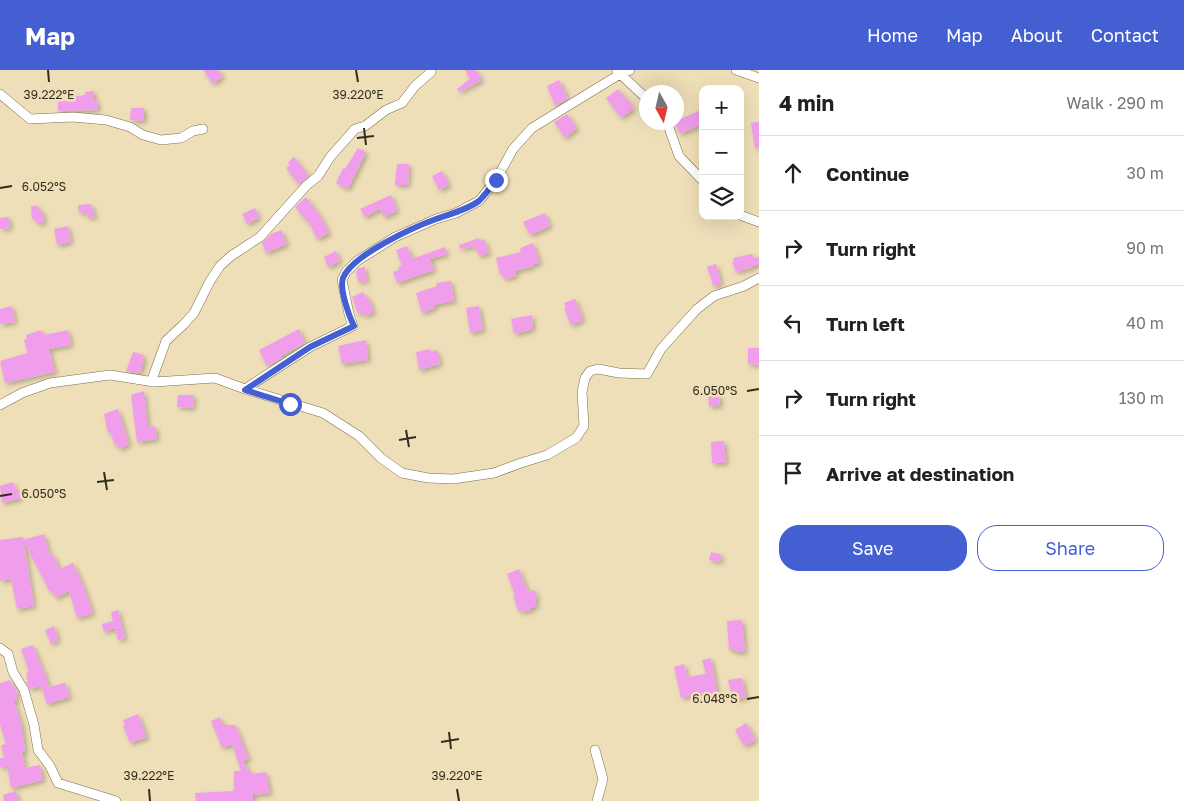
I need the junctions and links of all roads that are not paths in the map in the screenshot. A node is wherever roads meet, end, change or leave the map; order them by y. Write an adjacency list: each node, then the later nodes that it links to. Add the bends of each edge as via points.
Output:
1 (430, 70): 14 (street, via 402,103 355,129 318,176 260,237 220,266 194,313 166,341)
2 (630, 70): 4 (street)
3 (736, 70): 5 (street)
4 (617, 72): 6 (street); 15 (street, via 532,128 513,149 496,180 478,201 395,237 357,261 342,280 354,326 310,347)
5 (759, 78)
6 (639, 92)
7 (0, 94): 8 (street, via 30,119 73,117 106,120 160,140 181,138)
8 (203, 129)
9 (670, 130): 10 (street, via 679,156)
10 (699, 177)
11 (744, 216): 12 (street)
12 (759, 222)
13 (759, 278): 15 (street, via 714,296 697,309 661,349 648,374 590,371 582,392 584,426 576,438 547,455 494,473 453,479 402,473 381,458 360,436 323,413)
14 (150, 382): 15 (street, via 215,378); 16 (street, via 114,375 50,383 16,395)
15 (245, 390)
16 (0, 405)
17 (0, 648): 19 (street, via 8,654 13,672 24,690 38,750 58,783)
18 (595, 750): 20 (street, via 603,779)
19 (116, 801)
20 (598, 801)

